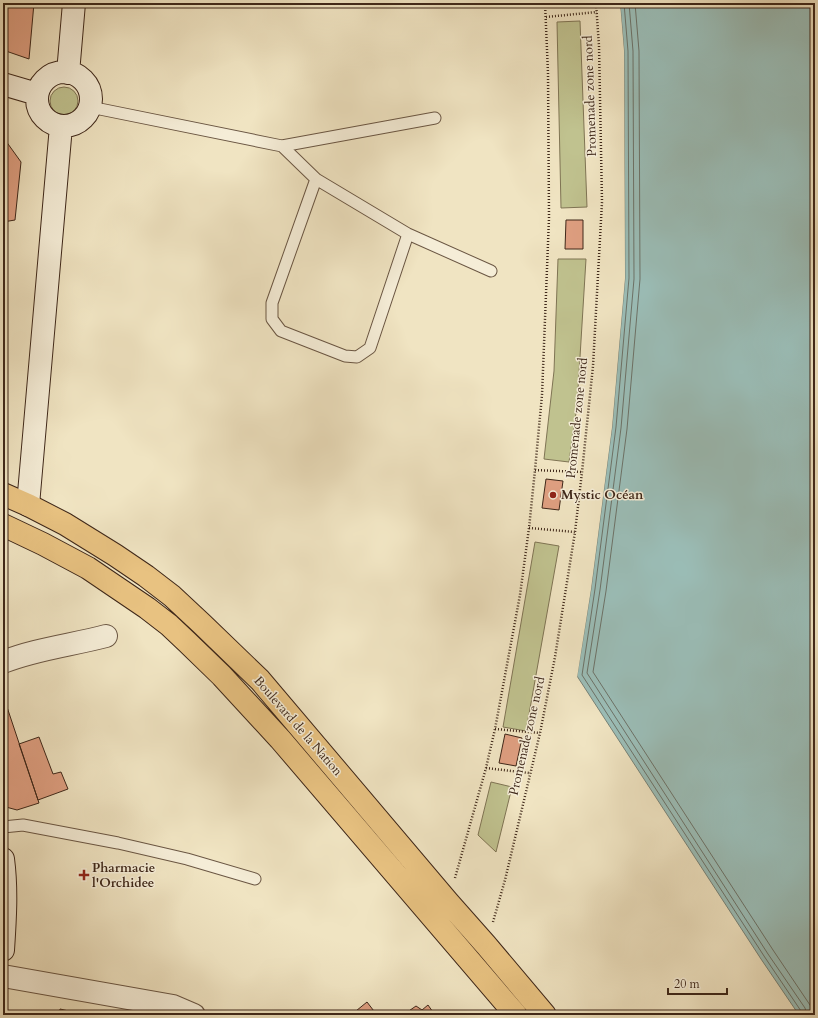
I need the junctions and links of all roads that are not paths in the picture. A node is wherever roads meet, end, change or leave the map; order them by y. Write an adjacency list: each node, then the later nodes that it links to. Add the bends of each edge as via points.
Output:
1 (74, 3): 2 (main road)
2 (68, 73): 4 (main road, via 52,75 40,86); 5 (main road, via 84,81 89,89)
3 (3, 84): 4 (main road)
4 (37, 94): 7 (main road, via 37,103 45,119)
5 (90, 107): 7 (main road, via 79,122); 8 (lane)
6 (435, 118): 8 (lane)
7 (61, 126): 13 (main road)
8 (282, 146): 9 (lane)
9 (316, 178): 10 (lane); 10 (lane, via 272,303 272,319 281,331 345,356 357,357 370,348)
10 (408, 234): 11 (lane)
11 (491, 271)
12 (3, 494): 13 (main road, Boulevard de la Nation)
13 (28, 505): 24 (main road, Boulevard de la Nation, via 115,555 172,596 260,680)
14 (3, 526): 23 (main road, Boulevard de la Nation, via 88,568 147,608 187,642 280,739)
15 (106, 636): 16 (main road, via 34,652)
16 (3, 662)
17 (3, 826): 19 (lane, via 23,825 118,843 187,859)
18 (3, 859): 20 (main road, via 6,900)
19 (255, 879)
20 (3, 950)
21 (3, 976): 22 (main road, via 174,1006)
22 (194, 1015)
23 (516, 1015)
24 (545, 1015)

